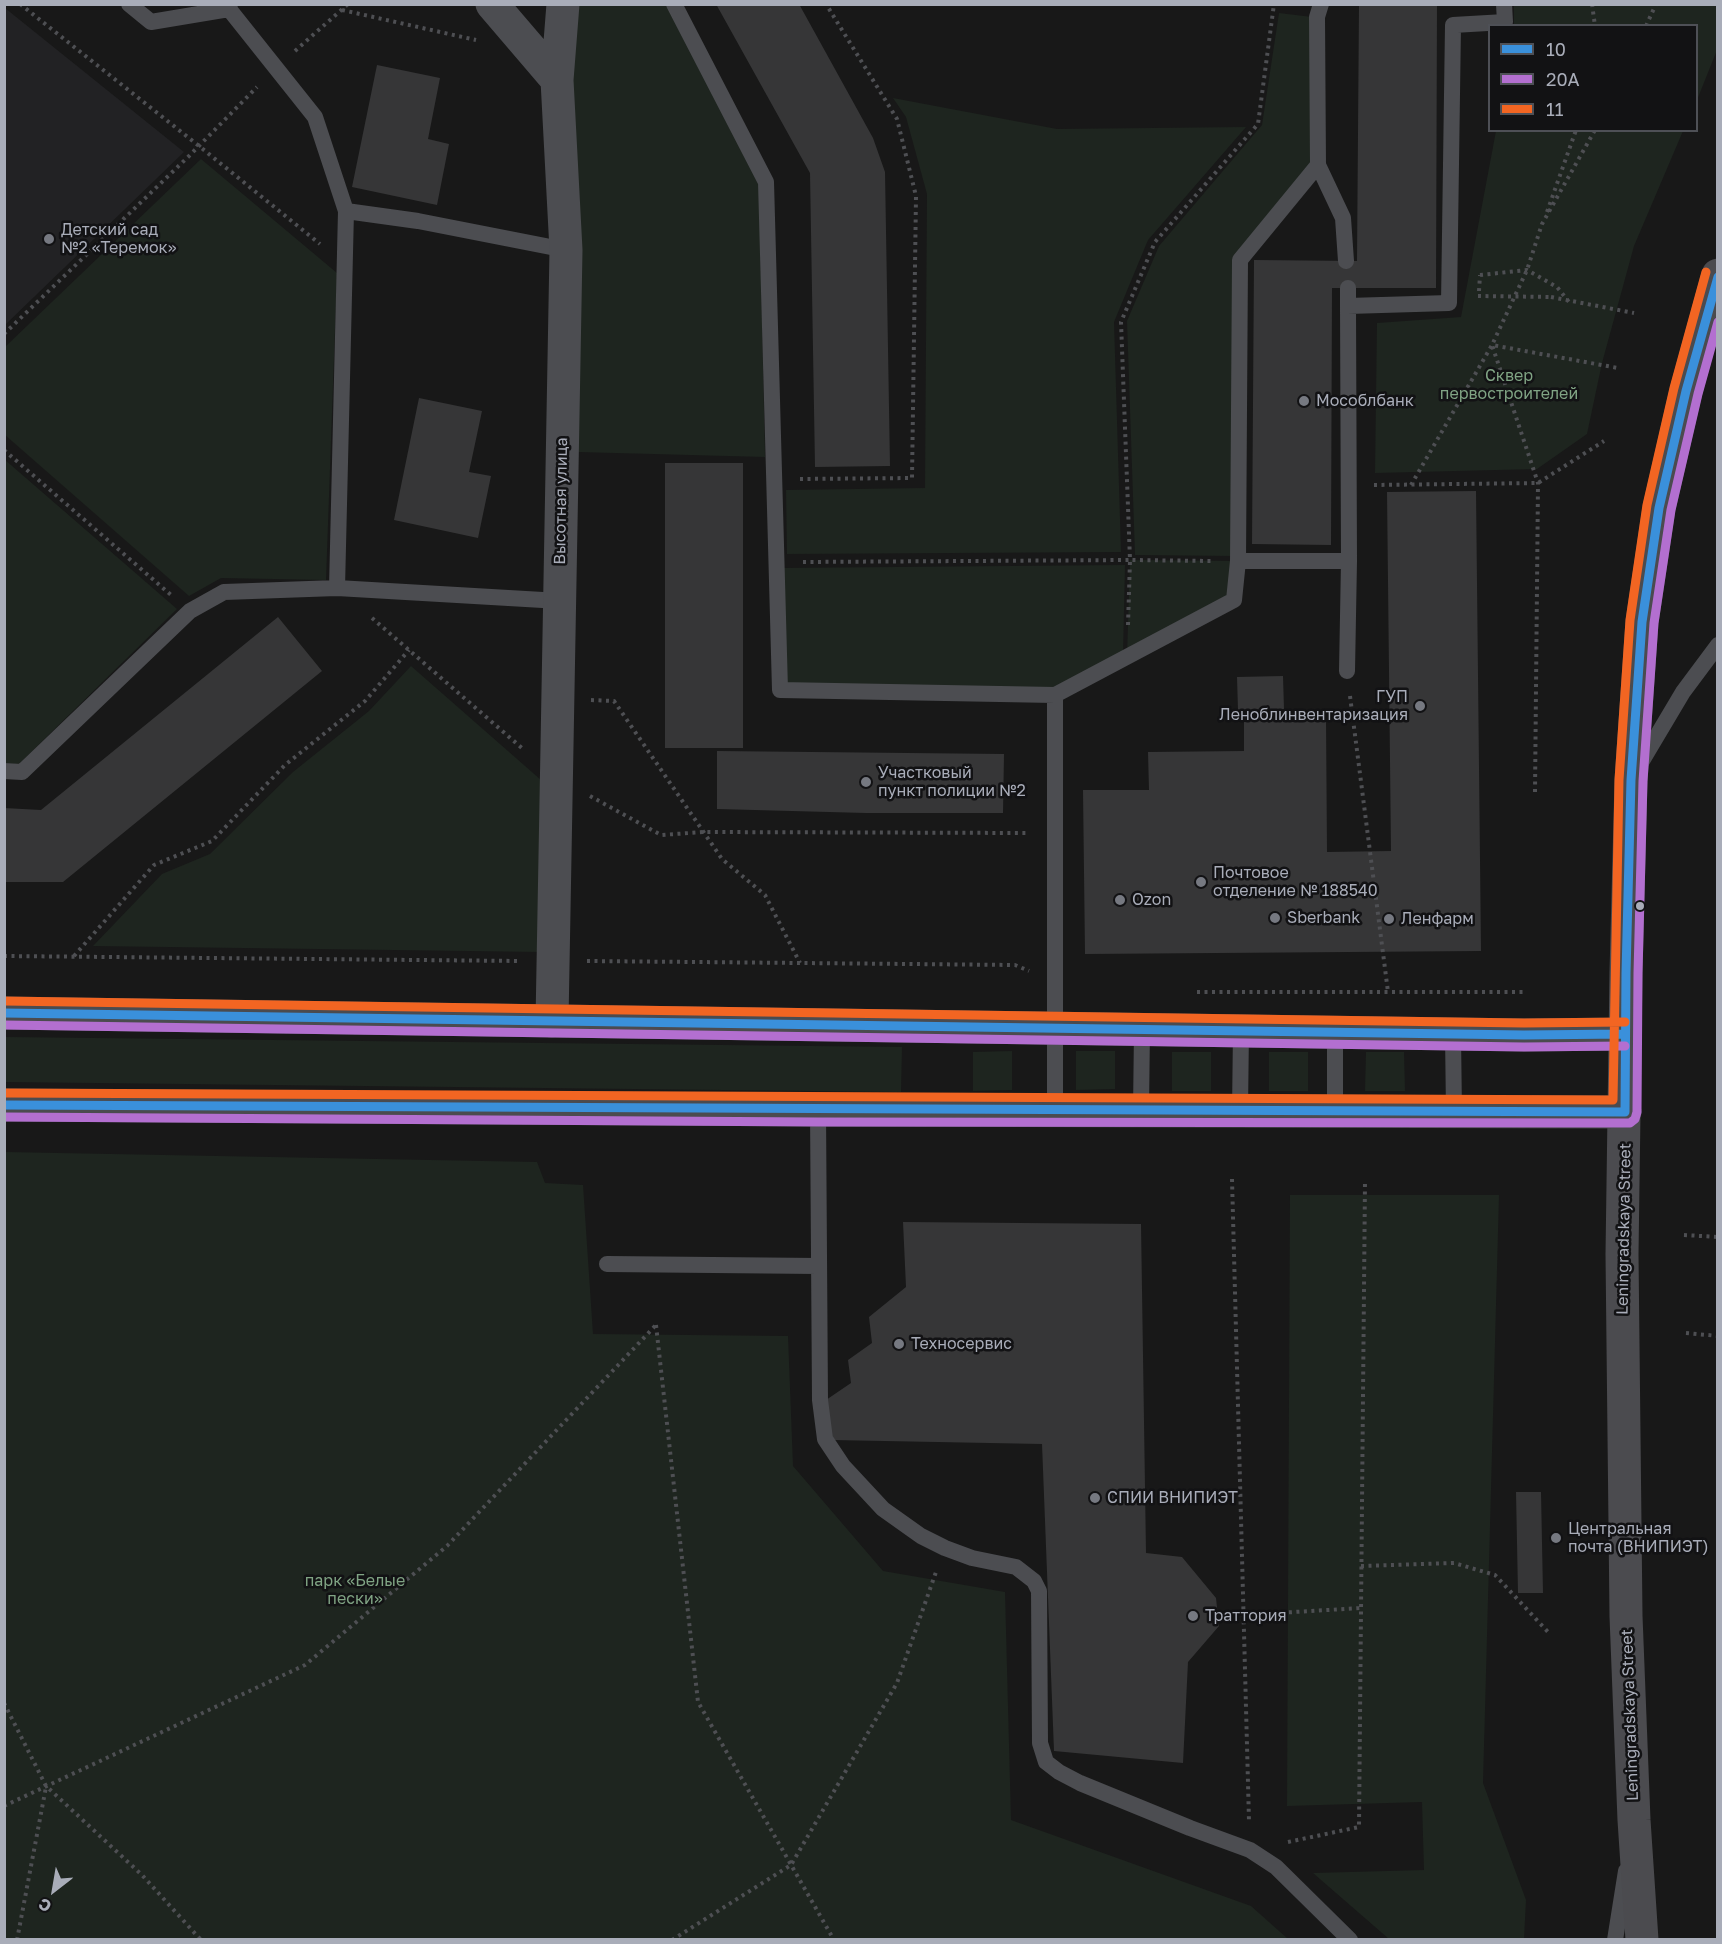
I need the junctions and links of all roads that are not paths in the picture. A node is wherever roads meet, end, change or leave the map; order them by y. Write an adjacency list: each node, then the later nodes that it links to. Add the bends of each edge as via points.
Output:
1 (129, 4): 7 (lane, via 150,22)
2 (492, 4): 8 (street)
3 (563, 4): 8 (street, Высотная улица)
4 (674, 4): 22 (lane, via 766,182 780,690)
5 (1321, 4): 9 (lane, via 1317,17)
6 (1504, 4): 15 (lane, via 1505,22 1453,25 1449,303)
7 (230, 7): 10 (lane, via 315,117)
8 (557, 80): 11 (street, Высотная улица)
9 (1318, 165): 12 (lane, via 1343,218); 16 (lane, via 1240,260)
10 (345, 211): 11 (lane); 18 (lane)
11 (566, 250): 19 (street, Высотная улица)
12 (1346, 261)
13 (1718, 275): 24 (street, Leningradskaya Street, via 1659,508 1642,622)
14 (1348, 288): 15 (lane)
15 (1348, 306): 17 (lane)
16 (1238, 561): 17 (lane); 22 (lane, via 1234,600)
17 (1349, 561): 21 (lane)
18 (337, 588): 19 (lane); 23 (lane, via 224,592 190,611 22,772)
19 (560, 601): 26 (street, Высотная улица)
20 (1718, 645): 24 (lane, via 1683,692)
21 (1347, 671)
22 (1055, 695): 27 (lane)
23 (4, 771)
24 (1631, 780): 32 (street, Leningradskaya Street)
25 (4, 1013): 26 (street)
26 (552, 1021): 27 (street)
27 (1055, 1028): 28 (street); 36 (lane)
28 (1142, 1029): 29 (street); 37 (lane)
29 (1241, 1030): 30 (street); 35 (lane)
30 (1335, 1032): 31 (street); 38 (lane)
31 (1453, 1034): 32 (street); 40 (lane)
32 (1625, 1034): 39 (street, Leningradskaya Street)
33 (4, 1105): 34 (street)
34 (818, 1110): 36 (street); 42 (lane)
35 (1240, 1110): 37 (street); 38 (street)
36 (1055, 1111): 37 (street)
37 (1141, 1111)
38 (1335, 1112): 40 (street)
39 (1625, 1112): 40 (street); 43 (street, Leningradskaya Street, via 1625,1563)
40 (1454, 1113)
41 (607, 1264): 42 (lane)
42 (818, 1266): 44 (lane, via 820,1400 825,1439 843,1466 883,1509 921,1536 972,1558 1016,1567 1034,1581 1039,1591 1040,1743 1046,1762 1080,1783 1250,1850 1276,1867)
43 (1634, 1820): 45 (lane); 46 (street, Leningradskaya Street)
44 (1350, 1940)
45 (1615, 1940)
46 (1642, 1940)

